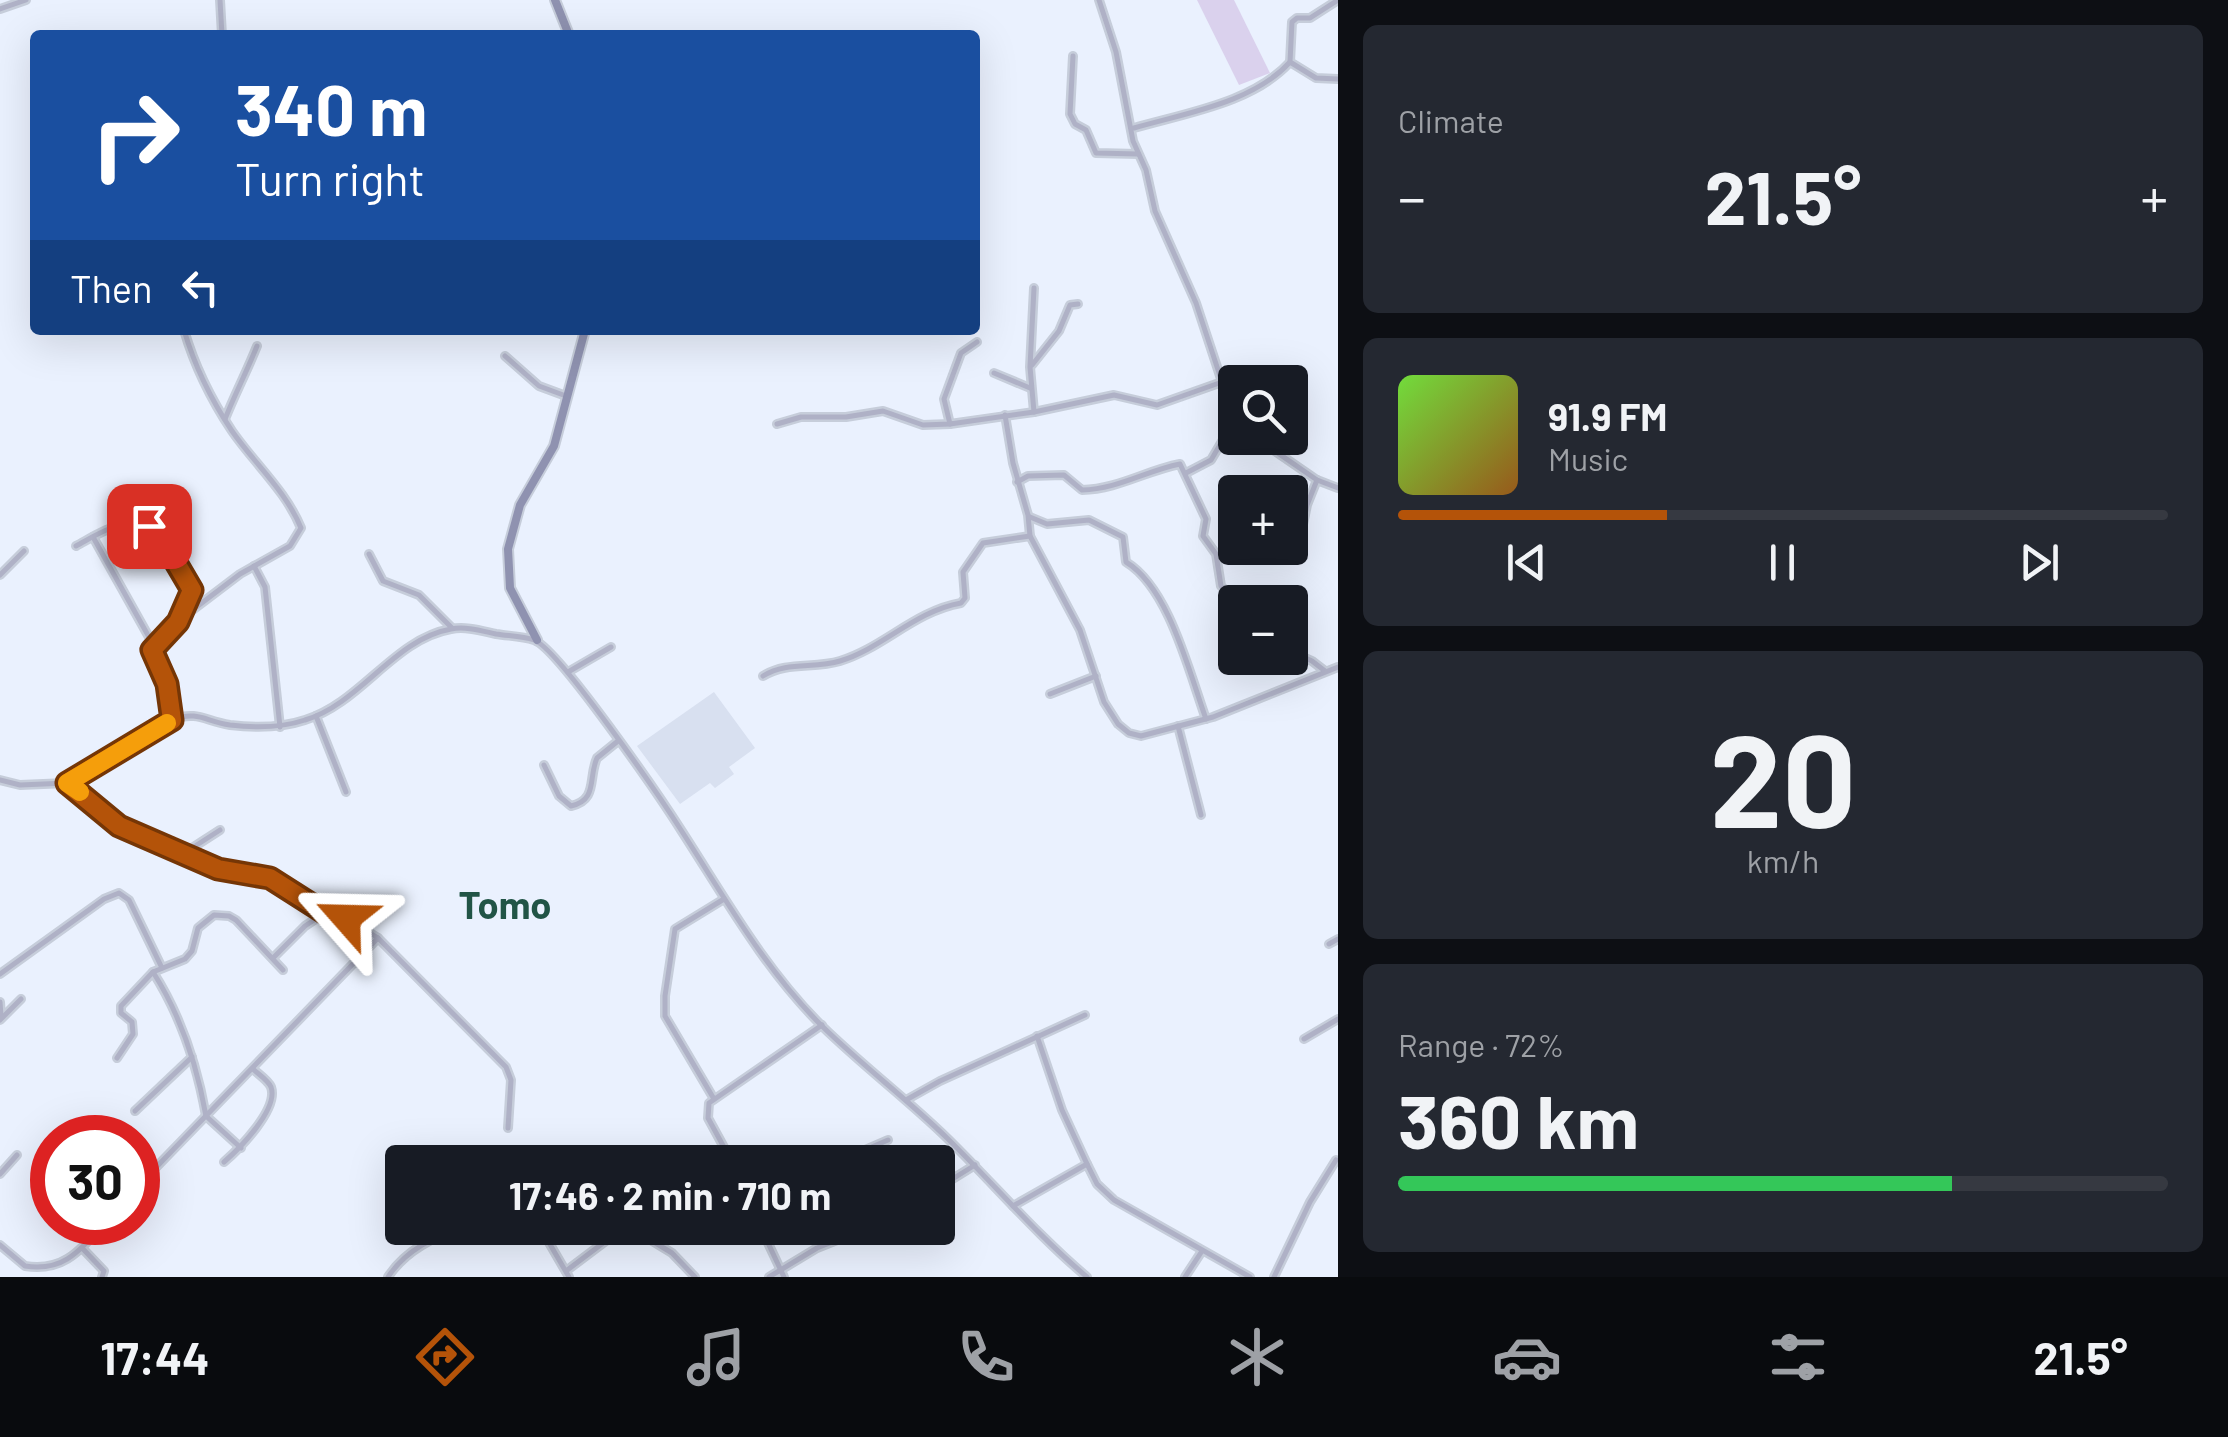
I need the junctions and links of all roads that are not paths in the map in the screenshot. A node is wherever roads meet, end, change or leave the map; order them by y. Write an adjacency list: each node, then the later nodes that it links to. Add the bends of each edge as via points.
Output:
1 (26, 0): 6 (street)
2 (220, 0): 7 (street)
3 (555, 0): 8 (street)
4 (1099, 0): 12 (street)
5 (1338, 0): 10 (street, via 1292,22)
6 (0, 9)
7 (222, 30)
8 (567, 30)
9 (1073, 56): 13 (street, via 1075,124 1086,130 1096,153)
10 (1290, 62): 11 (street, via 1316,78); 12 (street, via 1258,88)
11 (1338, 80)
12 (1133, 128): 13 (street)
13 (1138, 154): 22 (street)
14 (1034, 288): 21 (street)
15 (1078, 304): 21 (street, via 1070,305 1059,332)
16 (186, 335): 29 (street)
17 (584, 335): 26 (street)
18 (977, 342): 31 (street, via 961,353 944,399)
19 (257, 346): 29 (street)
20 (505, 356): 26 (street, via 539,386)
21 (1030, 367): 25 (street)
22 (1218, 370)
23 (994, 374): 25 (street)
24 (1218, 383): 27 (street, via 1157,406 1114,395)
25 (1030, 388): 27 (street)
26 (566, 396): 50 (street, via 554,446 520,505 508,548 510,588)
27 (1034, 412): 28 (street)
28 (1005, 416): 31 (street); 36 (street)
29 (226, 419): 45 (street, via 301,528 290,546)
30 (777, 424): 31 (street, via 801,416 883,411 922,426)
31 (950, 424)
32 (1218, 448): 34 (street, via 1211,460)
33 (1281, 455): 35 (street)
34 (1184, 474): 36 (street, via 1180,464 1158,468 1106,489 1082,490 1064,475); 47 (street, via 1206,519 1203,536 1216,554)
35 (1317, 480): 37 (street); 38 (street)
36 (1018, 482): 39 (street)
37 (1338, 488)
38 (1308, 502)
39 (1028, 515): 40 (street); 61 (street, via 1048,524 1088,520 1123,537 1126,562 1148,578)
40 (1030, 536): 57 (street, via 983,543 962,572 960,603 907,622 843,660); 58 (street, via 1080,630)
41 (93, 537): 42 (street); 48 (street, via 119,524 156,531 192,584); 51 (street)
42 (76, 546)
43 (24, 551): 46 (street)
44 (368, 554): 49 (street, via 382,581 419,596)
45 (254, 566): 48 (street); 64 (street, via 265,587)
46 (0, 575)
47 (1222, 585)
48 (178, 622): 51 (street)
49 (452, 628): 50 (street); 60 (street, via 421,641)
50 (537, 640): 56 (street)
51 (154, 646): 62 (street)
52 (611, 647): 56 (street)
53 (1308, 659): 55 (street)
54 (1338, 666): 55 (street)
55 (1325, 671): 61 (street)
56 (568, 672): 65 (street)
57 (763, 676)
58 (1096, 676): 59 (street); 63 (street, via 1104,702 1128,733)
59 (1050, 694)
60 (316, 716): 64 (street); 69 (street)
61 (1206, 718): 63 (street)
62 (172, 720): 64 (street, via 198,714 232,725); 68 (street)
63 (1178, 726): 70 (street)
64 (280, 727)
65 (618, 741): 66 (street, via 597,758 593,786 580,804 571,806 559,796); 73 (street)
66 (544, 766)
67 (0, 780): 68 (street)
68 (67, 783): 72 (street, via 119,826)
69 (346, 792)
70 (1201, 815)
71 (220, 830): 72 (street)
72 (180, 851): 74 (street, via 218,869 270,878)
73 (724, 899): 88 (street); 94 (street, via 675,928 665,996 665,1016)
74 (325, 913): 75 (street); 78 (street)
75 (378, 938): 93 (street); 98 (street, via 506,1067)
76 (1338, 939): 77 (street)
77 (1328, 944)
78 (273, 958): 79 (street, via 236,920 219,914 198,928 185,959); 80 (street)
79 (162, 968): 81 (street); 82 (street, via 129,900 118,894)
80 (284, 970)
81 (154, 972): 91 (street); 92 (street, via 121,1006 133,1034)
82 (0, 974)
83 (20, 1000): 87 (street)
84 (0, 1002): 87 (street)
85 (1085, 1015): 89 (street)
86 (1338, 1019): 90 (street)
87 (0, 1020)
88 (822, 1026): 94 (street); 95 (street)
89 (1037, 1036): 95 (street); 107 (street)
90 (1304, 1039)
91 (192, 1057): 96 (street); 97 (street)
92 (118, 1058)
93 (252, 1068): 97 (street); 102 (street, via 269,1084 271,1096)
94 (714, 1099): 100 (street, via 706,1110)
95 (906, 1100): 108 (street)
96 (134, 1111)
97 (206, 1116): 102 (street); 106 (street)
98 (508, 1128)
99 (888, 1140): 101 (street)
100 (723, 1145)
101 (876, 1145)
102 (241, 1148): 105 (street)
103 (17, 1155): 109 (street)
104 (1335, 1159): 132 (street)
105 (224, 1162)
106 (160, 1163)
107 (1087, 1164): 111 (street); 121 (street, via 1104,1192)
108 (975, 1165): 110 (street); 111 (street)
109 (0, 1174)
110 (955, 1177)
111 (1014, 1206): 129 (street)
112 (0, 1245): 120 (street, via 24,1266 38,1268 58,1266)
113 (85, 1245): 120 (street)
114 (422, 1245): 125 (street)
115 (551, 1245): 123 (street)
116 (602, 1245): 123 (street)
117 (661, 1245): 126 (street)
118 (769, 1245): 122 (street)
119 (825, 1245): 122 (street)
120 (82, 1248): 124 (street, via 104,1270)
121 (1202, 1251): 130 (street); 131 (street)
122 (780, 1270): 127 (street); 128 (street)
123 (568, 1274)
124 (102, 1277)
125 (388, 1277)
126 (695, 1277)
127 (770, 1277)
128 (784, 1277)
129 (1087, 1277)
130 (1186, 1277)
131 (1250, 1277)
132 (1274, 1277)

